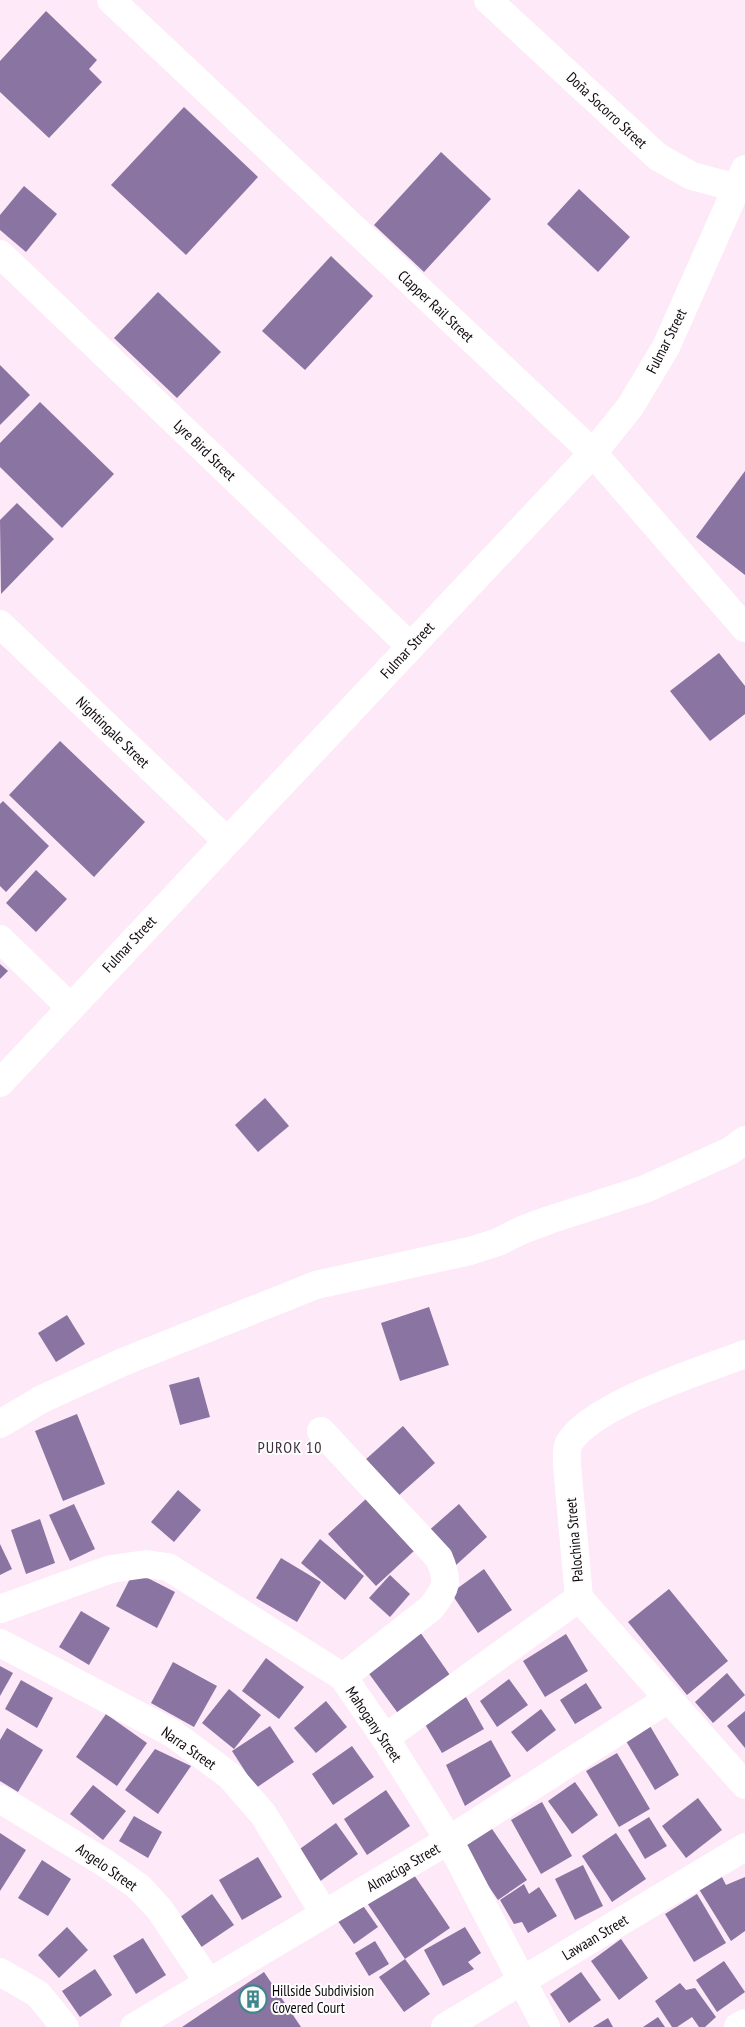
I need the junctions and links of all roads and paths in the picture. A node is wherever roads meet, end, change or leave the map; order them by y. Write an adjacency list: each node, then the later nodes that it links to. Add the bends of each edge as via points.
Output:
1 (110, 0): 5 (street, Clapper Rail Street)
2 (488, 0): 3 (street, Doña Socorro Street, via 658,157 692,176)
3 (742, 182): 5 (street, Fulmar Street, via 666,347 630,407)
4 (0, 254): 8 (street, Lyre Bird Street)
5 (593, 453): 7 (street, Clapper Rail Street); 8 (street, Fulmar Street)
6 (0, 624): 9 (street, Nightingale Street)
7 (745, 628)
8 (410, 646): 9 (street, Fulmar Street)
9 (227, 840): 11 (street, Fulmar Street)
10 (0, 939): 11 (street)
11 (70, 1006): 12 (street, Fulmar Street)
12 (0, 1083)
13 (745, 1140): 15 (street, via 730,1151 645,1189 522,1230 498,1242 316,1285 123,1362 42,1399)
14 (745, 1354): 17 (street, Palochina Street, via 602,1413 579,1429 568,1445 566,1465)
15 (0, 1424)
16 (320, 1431): 20 (street, via 439,1558 446,1574 442,1594 431,1608)
17 (579, 1598): 21 (street); 22 (street, Palochina Street)
18 (0, 1609): 20 (street, Mahogany Street, via 111,1569 146,1564 168,1567)
19 (0, 1643): 27 (street, Narra Street, via 172,1733 230,1776 263,1814)
20 (343, 1677): 22 (street, Mahogany Street)
21 (668, 1699): 23 (street); 25 (street, Almaciga Street)
22 (385, 1738): 25 (street, Mahogany Street)
23 (745, 1785)
24 (0, 1799): 30 (street, Angelo Street, via 138,1887 160,1910)
25 (449, 1840): 27 (street, Almaciga Street); 29 (street, Mahogany Street)
26 (745, 1846): 29 (street, Lawaan Street)
27 (324, 1913): 30 (street, Almaciga Street)
28 (0, 1972): 32 (street, via 38,1994)
29 (521, 1981): 34 (street, Lawaan Street); 35 (street, Mahogany Street)
30 (209, 1983): 33 (street, Almaciga Street)
31 (745, 2023): 36 (street)
32 (65, 2027)
33 (134, 2027)
34 (446, 2027)
35 (546, 2027)
36 (738, 2027)

